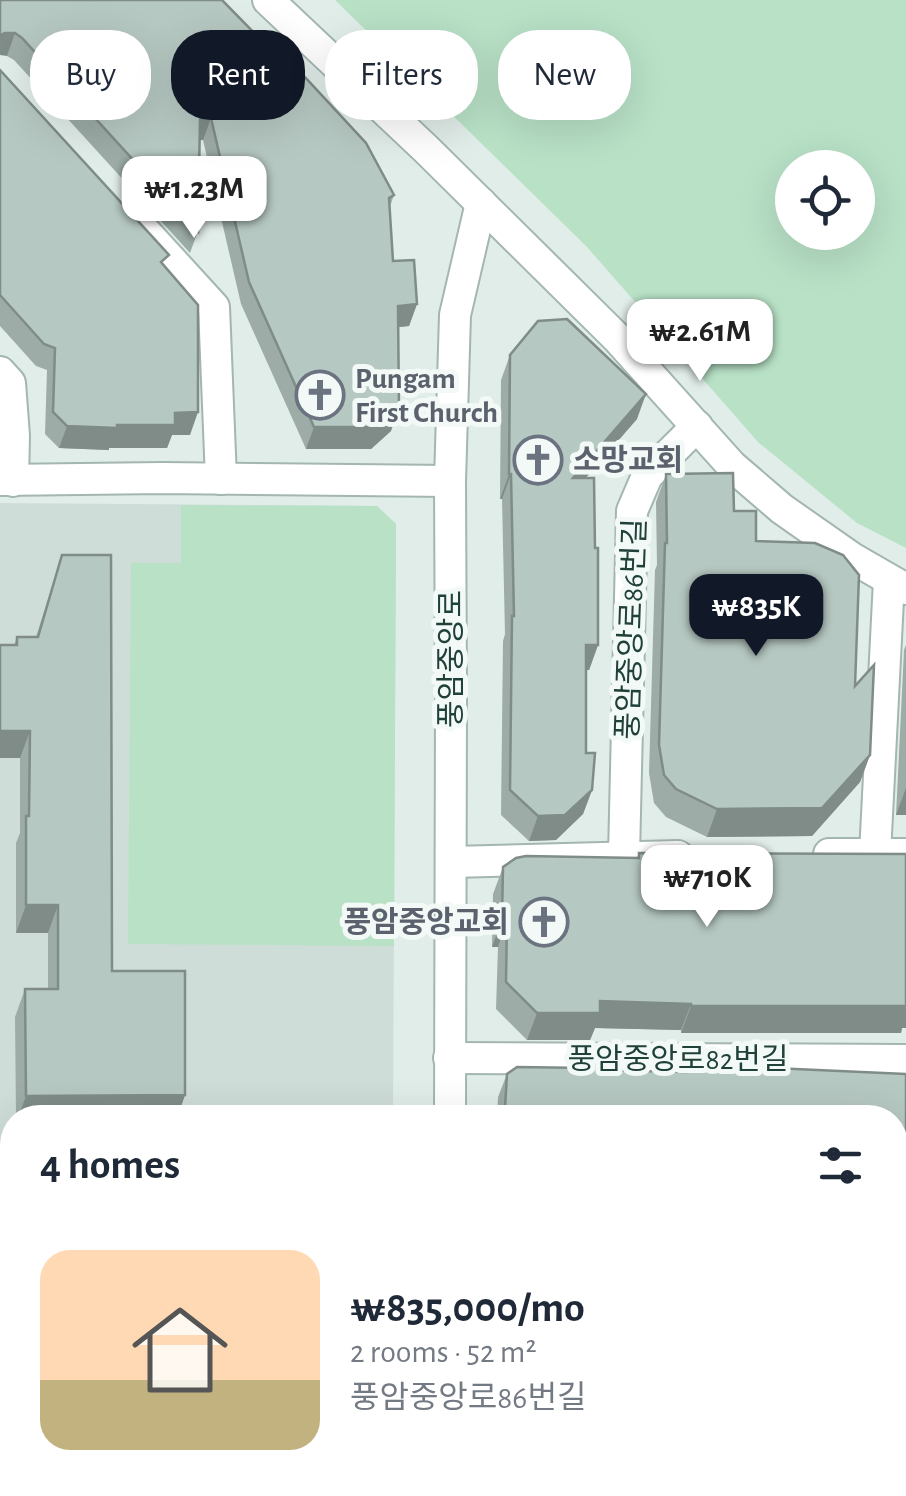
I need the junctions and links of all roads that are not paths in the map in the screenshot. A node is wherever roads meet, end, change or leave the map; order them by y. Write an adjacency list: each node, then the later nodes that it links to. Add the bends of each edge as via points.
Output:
1 (268, 0): 2 (street)
2 (481, 202): 5 (street); 8 (street, 풍암중앙로, via 456,316)
3 (120, 205): 7 (street, via 214,307)
4 (0, 372): 6 (street, via 10,383 14,436)
5 (697, 426): 9 (street, via 782,509); 13 (street, 풍암중앙로86번길, via 647,476 632,511)
6 (7, 480): 7 (street)
7 (220, 480): 8 (street)
8 (450, 482): 15 (street, 풍암중앙로)
9 (897, 585): 10 (street)
10 (875, 854): 11 (street); 12 (street)
11 (906, 854)
12 (798, 855)
13 (624, 856): 14 (street); 15 (street)
14 (701, 856)
15 (451, 862): 16 (street, 풍암중앙로)
16 (450, 1058): 17 (street, 풍암중앙로82번길); 18 (street, 풍암중앙로)
17 (906, 1060)
18 (450, 1105)

